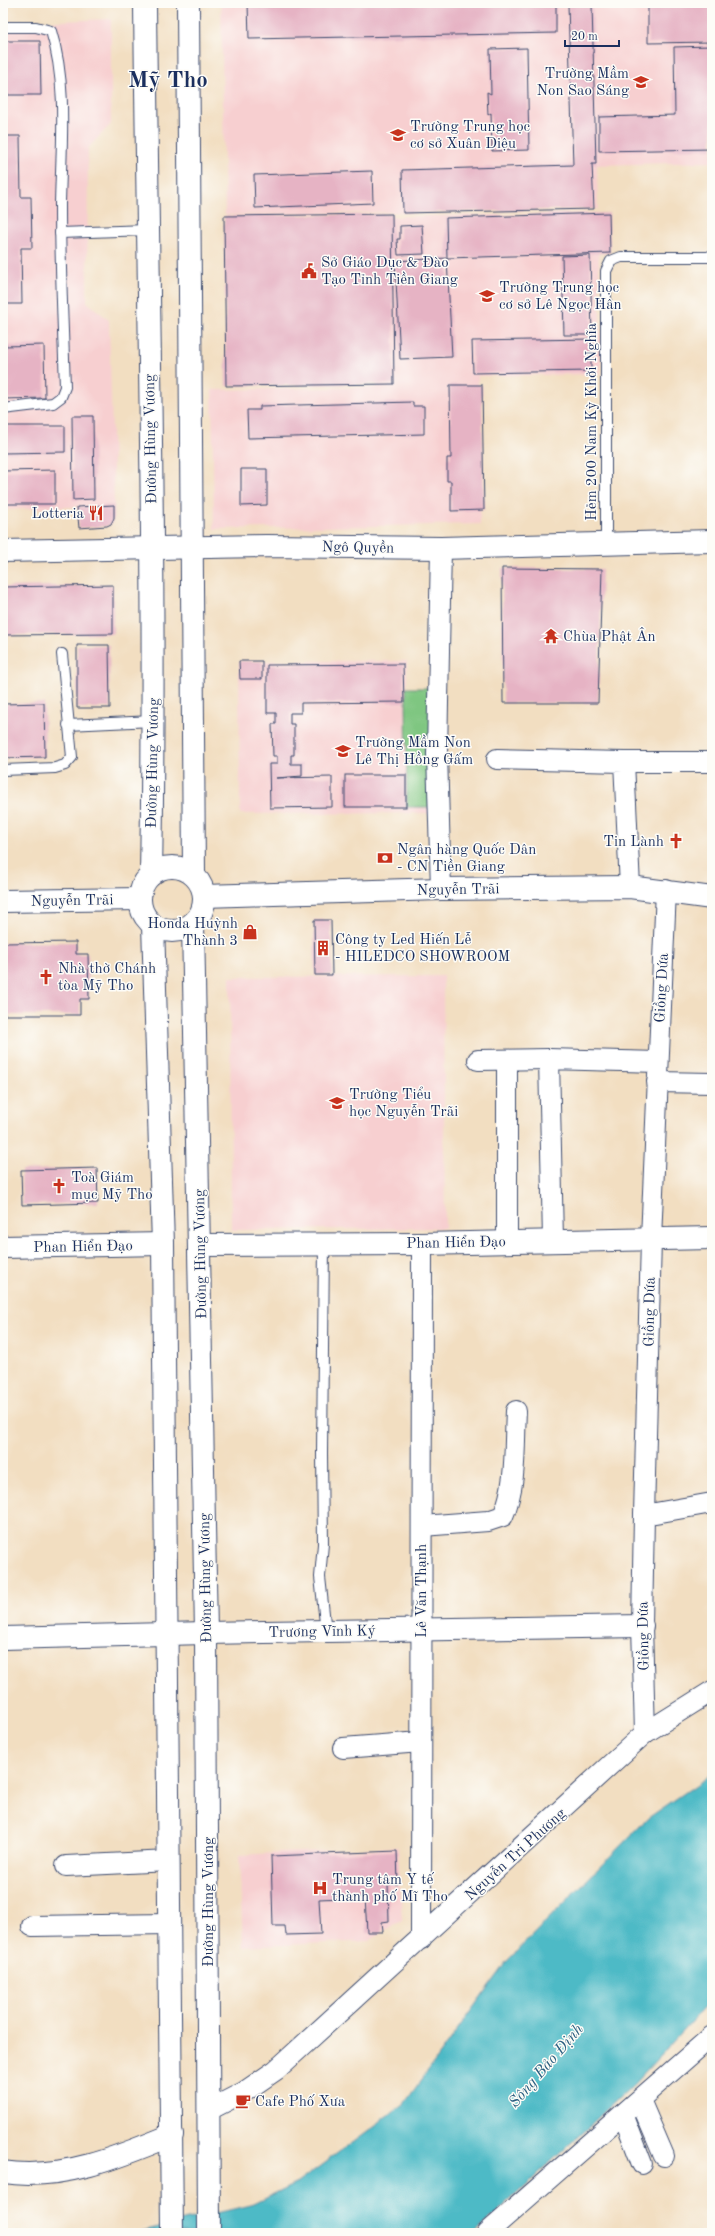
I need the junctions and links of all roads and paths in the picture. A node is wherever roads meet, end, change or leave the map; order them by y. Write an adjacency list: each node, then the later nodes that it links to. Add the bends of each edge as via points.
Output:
1 (145, 3): 4 (main road, Đường Hùng Vương)
2 (188, 3): 11 (main road)
3 (3, 27): 5 (lane, via 36,27 51,31 58,53 61,102)
4 (148, 230): 5 (lane); 10 (main road, Đường Hùng Vương)
5 (60, 233): 7 (lane, via 64,387 61,397 53,403)
6 (712, 255): 9 (lane, Hẻm 200 Nam Kỳ Khởi Nghĩa, via 621,257 611,261 606,271)
7 (3, 409)
8 (712, 541): 9 (main road, Ngô Quyền)
9 (606, 542): 12 (main road, Ngô Quyền)
10 (152, 547): 11 (main road, Ngô Quyền); 13 (main road, Ngô Quyền); 15 (main road, Đường Hùng Vương)
11 (193, 547): 12 (main road, Ngô Quyền); 22 (main road)
12 (441, 548): 24 (street, via 437,754)
13 (3, 551)
14 (62, 654): 16 (lane)
15 (153, 721): 16 (lane); 21 (main road, Đường Hùng Vương)
16 (68, 725): 20 (lane, via 72,757 65,765 55,768)
17 (497, 759): 18 (street)
18 (624, 762): 19 (street); 23 (street)
19 (712, 762)
20 (3, 770)
21 (151, 875): 22 (main road, via 161,869 172,867 185,868); 28 (main road, via 141,890)
22 (194, 875): 26 (main road, via 201,885)
23 (630, 887): 24 (main road, Nguyễn Trãi); 25 (main road, Nguyễn Trãi)
24 (441, 889): 26 (main road, Nguyễn Trãi)
25 (666, 890): 27 (main road, Nguyễn Trãi); 35 (street, Giồng Dứa)
26 (204, 896): 30 (main road, via 200,915)
27 (712, 898)
28 (140, 899): 29 (main road, Nguyễn Trãi); 31 (main road, via 146,918)
29 (3, 901)
30 (193, 923): 31 (main road, via 183,930 174,931 163,930); 45 (main road, Đường Hùng Vương)
31 (153, 925): 43 (main road)
32 (549, 1059): 34 (street); 35 (street); 40 (street)
33 (478, 1060): 34 (street)
34 (507, 1060): 41 (street)
35 (658, 1062): 36 (street, Giồng Dứa)
36 (657, 1082): 37 (street); 39 (street, Giồng Dứa)
37 (712, 1083)
38 (712, 1238): 39 (main road, Phan Hiển Đạo)
39 (651, 1239): 40 (main road, Phan Hiển Đạo); 49 (street, Giồng Dứa)
40 (553, 1240): 41 (main road, Phan Hiển Đạo)
41 (507, 1242): 44 (main road, Phan Hiển Đạo)
42 (324, 1243): 44 (main road, Phan Hiển Đạo); 45 (main road, Phan Hiển Đạo); 53 (lane, via 323,1544 320,1577)
43 (163, 1244): 46 (main road, Phan Hiển Đạo); 55 (main road)
44 (422, 1244): 50 (street, Lê Văn Thạnh)
45 (200, 1245): 54 (main road, Đường Hùng Vương)
46 (3, 1247)
47 (516, 1411): 50 (street, via 510,1496 503,1516 488,1521)
48 (712, 1503): 49 (street)
49 (644, 1515): 51 (street, Giồng Dứa)
50 (422, 1526): 52 (street, Lê Văn Thạnh)
51 (642, 1626): 52 (main road, Trương Vĩnh Ký); 58 (street, Giồng Dứa)
52 (421, 1629): 53 (main road, Trương Vĩnh Ký); 59 (street, Lê Văn Thạnh)
53 (326, 1632): 54 (main road, Trương Vĩnh Ký)
54 (206, 1633): 55 (main road, Trương Vĩnh Ký); 68 (main road, Đường Hùng Vương)
55 (167, 1634): 56 (main road, Trương Vĩnh Ký); 61 (main road)
56 (3, 1638)
57 (712, 1691): 58 (street, Nguyễn Tri Phương)
58 (646, 1733): 65 (street, Nguyễn Tri Phương)
59 (421, 1742): 60 (street); 65 (street, Lê Văn Thạnh)
60 (342, 1748)
61 (169, 1860): 62 (street); 63 (main road)
62 (66, 1866)
63 (169, 1924): 64 (street); 70 (main road)
64 (32, 1926)
65 (421, 1939): 68 (street, Nguyễn Tri Phương, via 276,2070 244,2092)
66 (712, 2036): 67 (street)
67 (640, 2100): 69 (street); 71 (street)
68 (208, 2110): 75 (main road, Đường Hùng Vương)
69 (623, 2114): 72 (street); 76 (street)
70 (172, 2135): 73 (main road, via 107,2160 49,2173); 74 (main road)
71 (664, 2156)
72 (642, 2164)
73 (3, 2172)
74 (172, 2233)
75 (209, 2233)
76 (487, 2233)

